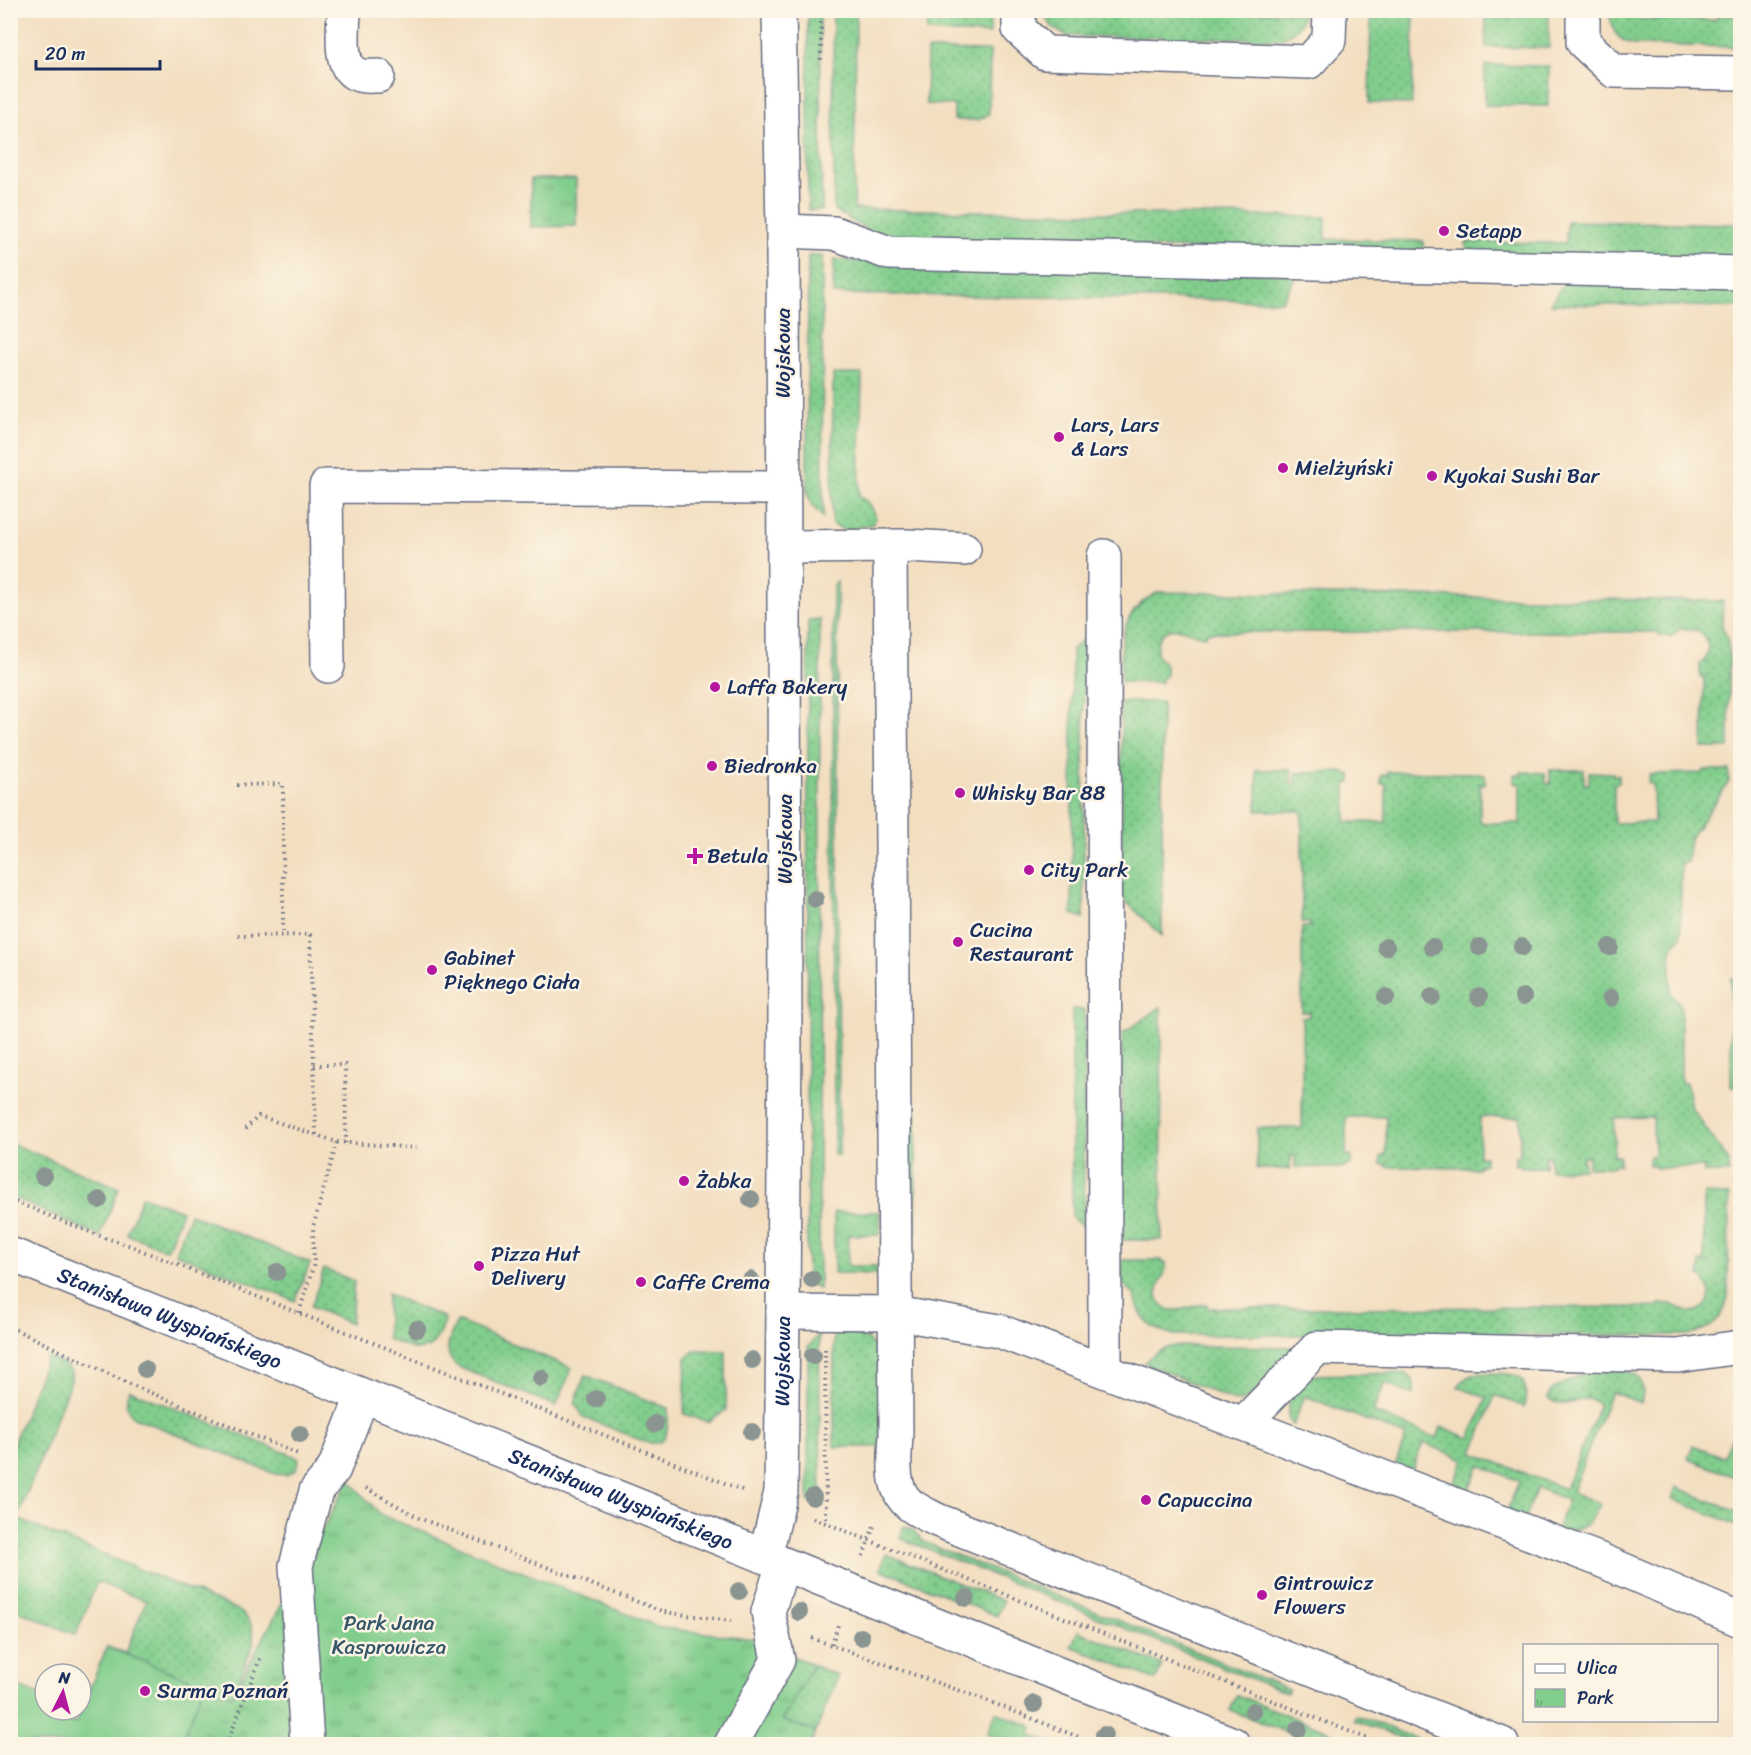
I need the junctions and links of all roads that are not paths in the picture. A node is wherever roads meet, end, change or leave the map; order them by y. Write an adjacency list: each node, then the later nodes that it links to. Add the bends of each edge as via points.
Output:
1 (344, 10): 7 (street, via 344,61 359,75)
2 (779, 10): 8 (street, Wojskowa)
3 (1018, 10): 4 (street, via 1019,29 1045,53 1309,62 1329,40)
4 (1330, 10)
5 (1583, 10): 6 (street, via 1583,42 1614,71)
6 (1740, 73)
7 (378, 76)
8 (783, 231): 9 (street, via 834,233 889,253); 10 (street, Wojskowa)
9 (1740, 273)
10 (783, 488): 11 (street, Wojskowa); 15 (street, via 326,486)
11 (784, 547): 12 (street); 17 (street, Wojskowa)
12 (898, 547): 13 (street); 18 (street)
13 (964, 549)
14 (1104, 556): 20 (street)
15 (328, 666)
16 (10, 1254): 21 (street, Stanisława Wyspiańskiego)
17 (783, 1312): 18 (street); 23 (street, Wojskowa, via 781,1492)
18 (895, 1313): 20 (street, via 999,1331); 28 (street, via 895,1470 898,1488 908,1503 937,1520)
19 (1740, 1347): 22 (street, via 1677,1356 1317,1348)
20 (1105, 1370): 22 (street)
21 (362, 1397): 23 (street, Stanisława Wyspiańskiego); 25 (street, via 334,1469 316,1491 296,1566)
22 (1244, 1423): 24 (street, via 1598,1560)
23 (774, 1561): 26 (street, Wojskowa, via 768,1612 778,1660); 27 (street, Stanisława Wyspiańskiego)
24 (1740, 1620)
25 (307, 1744)
26 (731, 1744)
27 (1233, 1744)
28 (1502, 1744)

